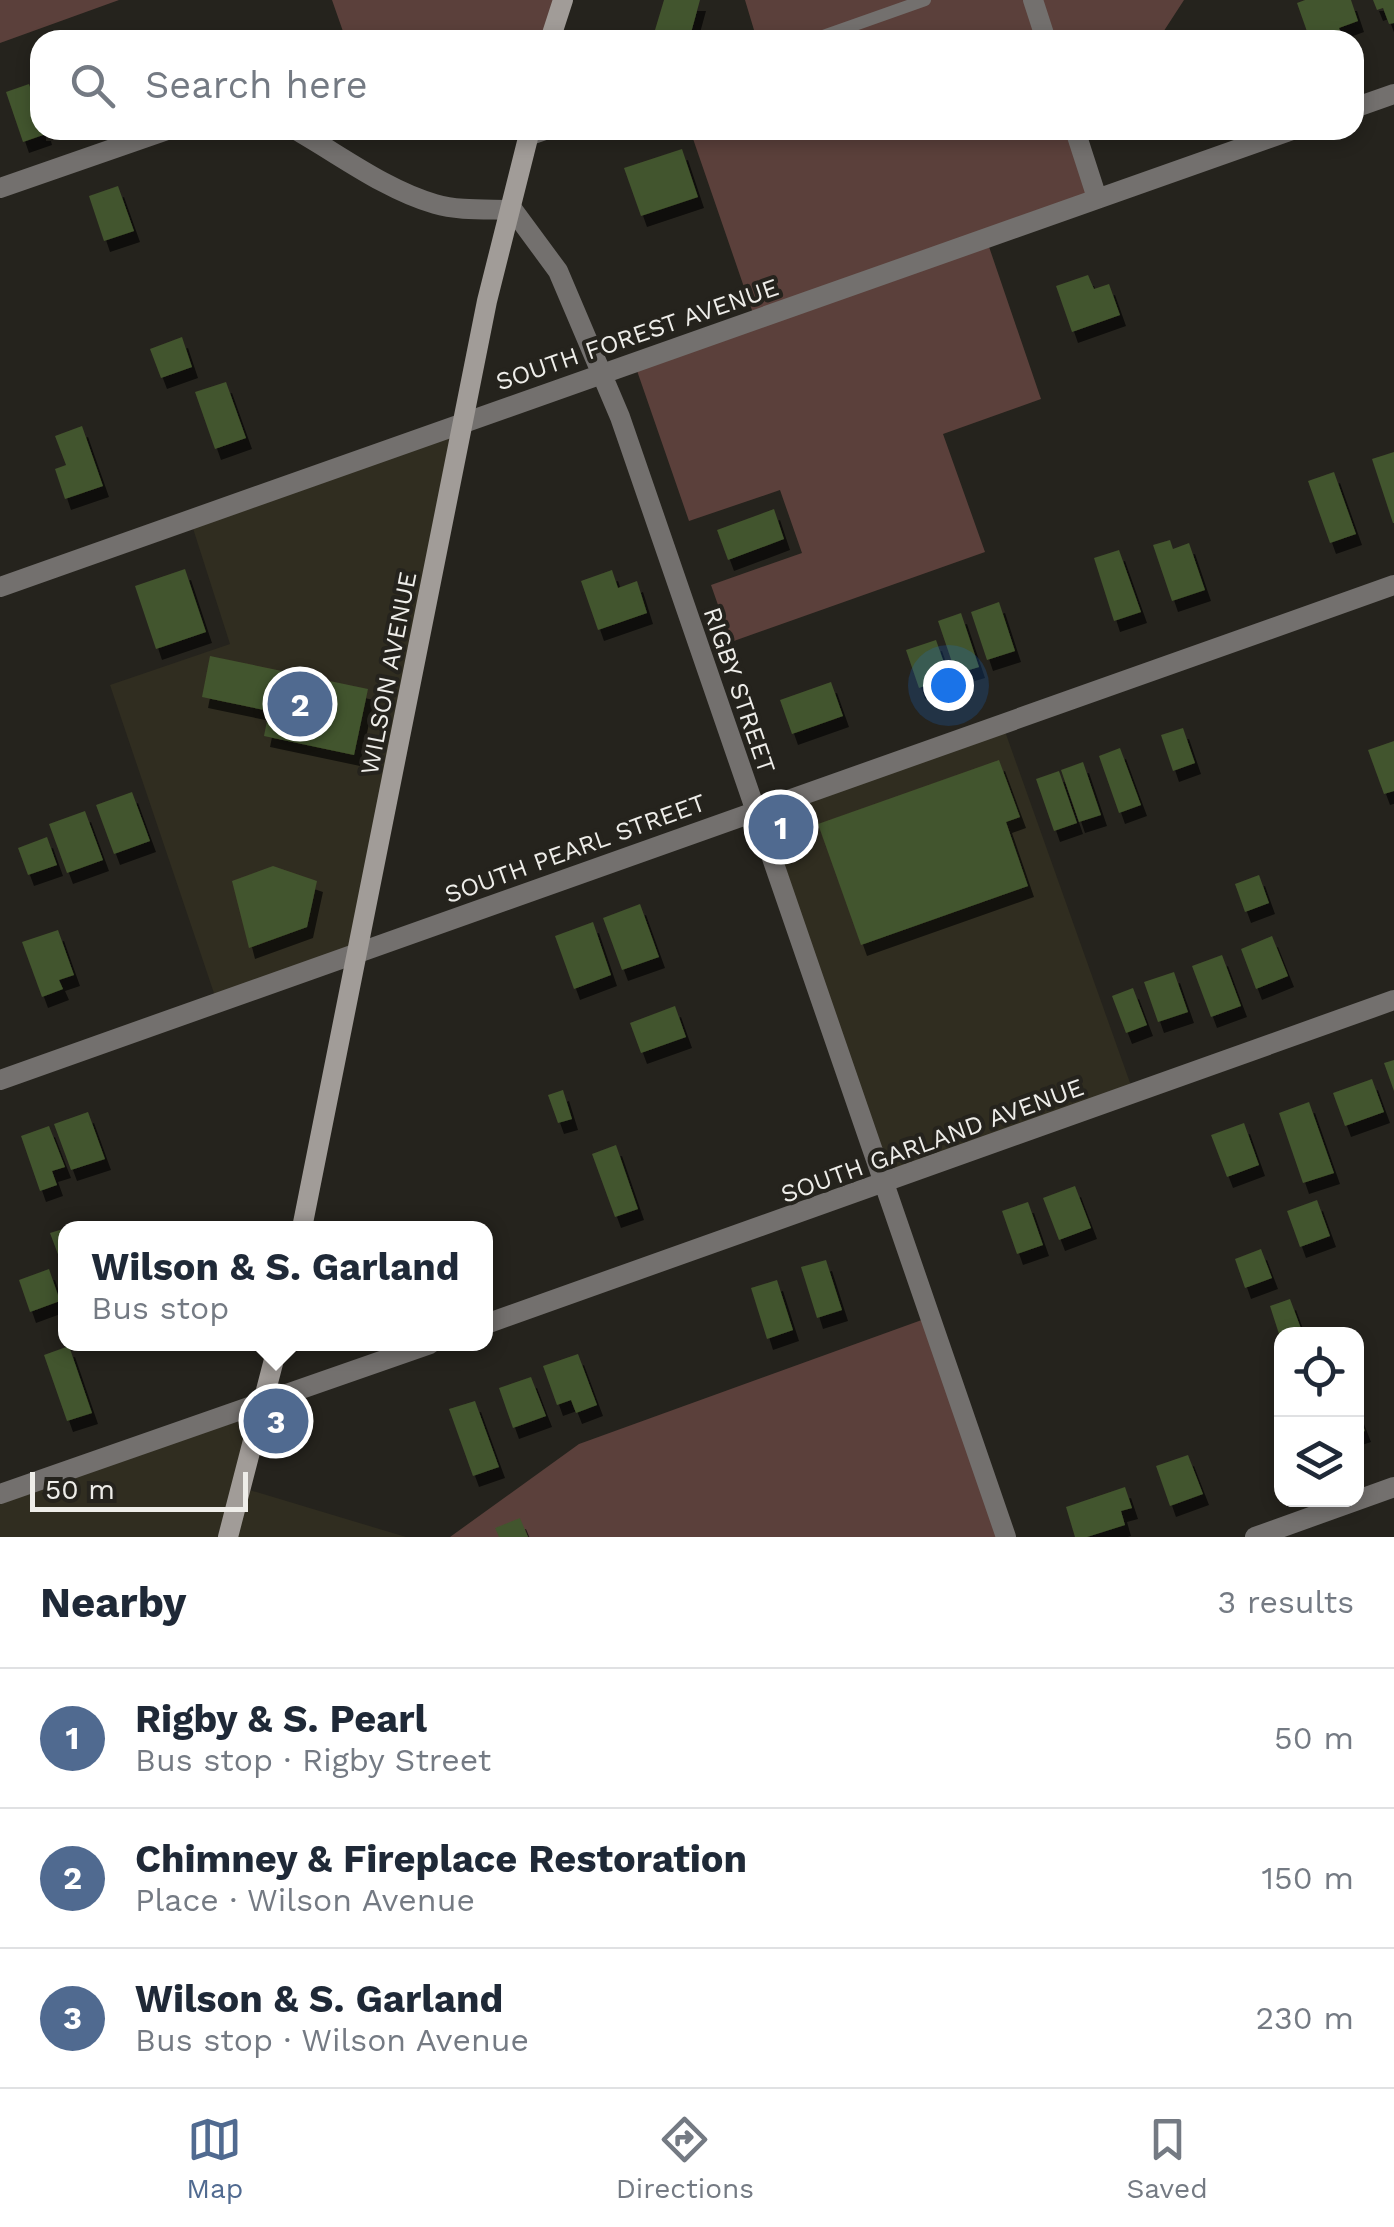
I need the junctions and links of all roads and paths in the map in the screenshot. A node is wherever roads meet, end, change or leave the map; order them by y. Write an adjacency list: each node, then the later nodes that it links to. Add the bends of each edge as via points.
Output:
1 (562, 0): 4 (main road)
2 (926, 0): 5 (lane)
3 (1032, 0): 6 (street)
4 (553, 30)
5 (840, 30)
6 (1042, 30)
7 (1394, 94): 8 (street)
8 (1364, 104)
9 (138, 140): 14 (street)
10 (314, 140): 16 (street, via 432,203)
11 (528, 140): 16 (main road, WILSON AVENUE)
12 (1078, 140): 15 (street)
13 (1263, 140): 15 (street, SOUTH FOREST AVENUE)
14 (0, 188)
15 (1098, 198): 17 (street, SOUTH FOREST AVENUE)
16 (513, 210): 17 (street, RIGBY STREET, via 558,271); 18 (main road, WILSON AVENUE)
17 (601, 374): 18 (street, SOUTH FOREST AVENUE); 21 (street, RIGBY STREET)
18 (464, 422): 20 (street, SOUTH FOREST AVENUE); 22 (main road, WILSON AVENUE)
19 (1394, 585): 21 (street, SOUTH PEARL STREET)
20 (0, 587)
21 (756, 810): 22 (street, SOUTH PEARL STREET); 25 (street, RIGBY STREET)
22 (357, 953): 24 (street, SOUTH PEARL STREET); 26 (main road, WILSON AVENUE)
23 (1394, 1000): 25 (street, SOUTH GARLAND AVENUE)
24 (0, 1080)
25 (884, 1184): 27 (street, SOUTH GARLAND AVENUE); 34 (street, RIGBY STREET)
26 (303, 1221)
27 (493, 1322)
28 (276, 1351): 30 (main road)
29 (410, 1351): 30 (street)
30 (264, 1402): 32 (street); 33 (main road)
31 (1394, 1486): 35 (street)
32 (0, 1494)
33 (228, 1537)
34 (1006, 1537)
35 (1255, 1537)

